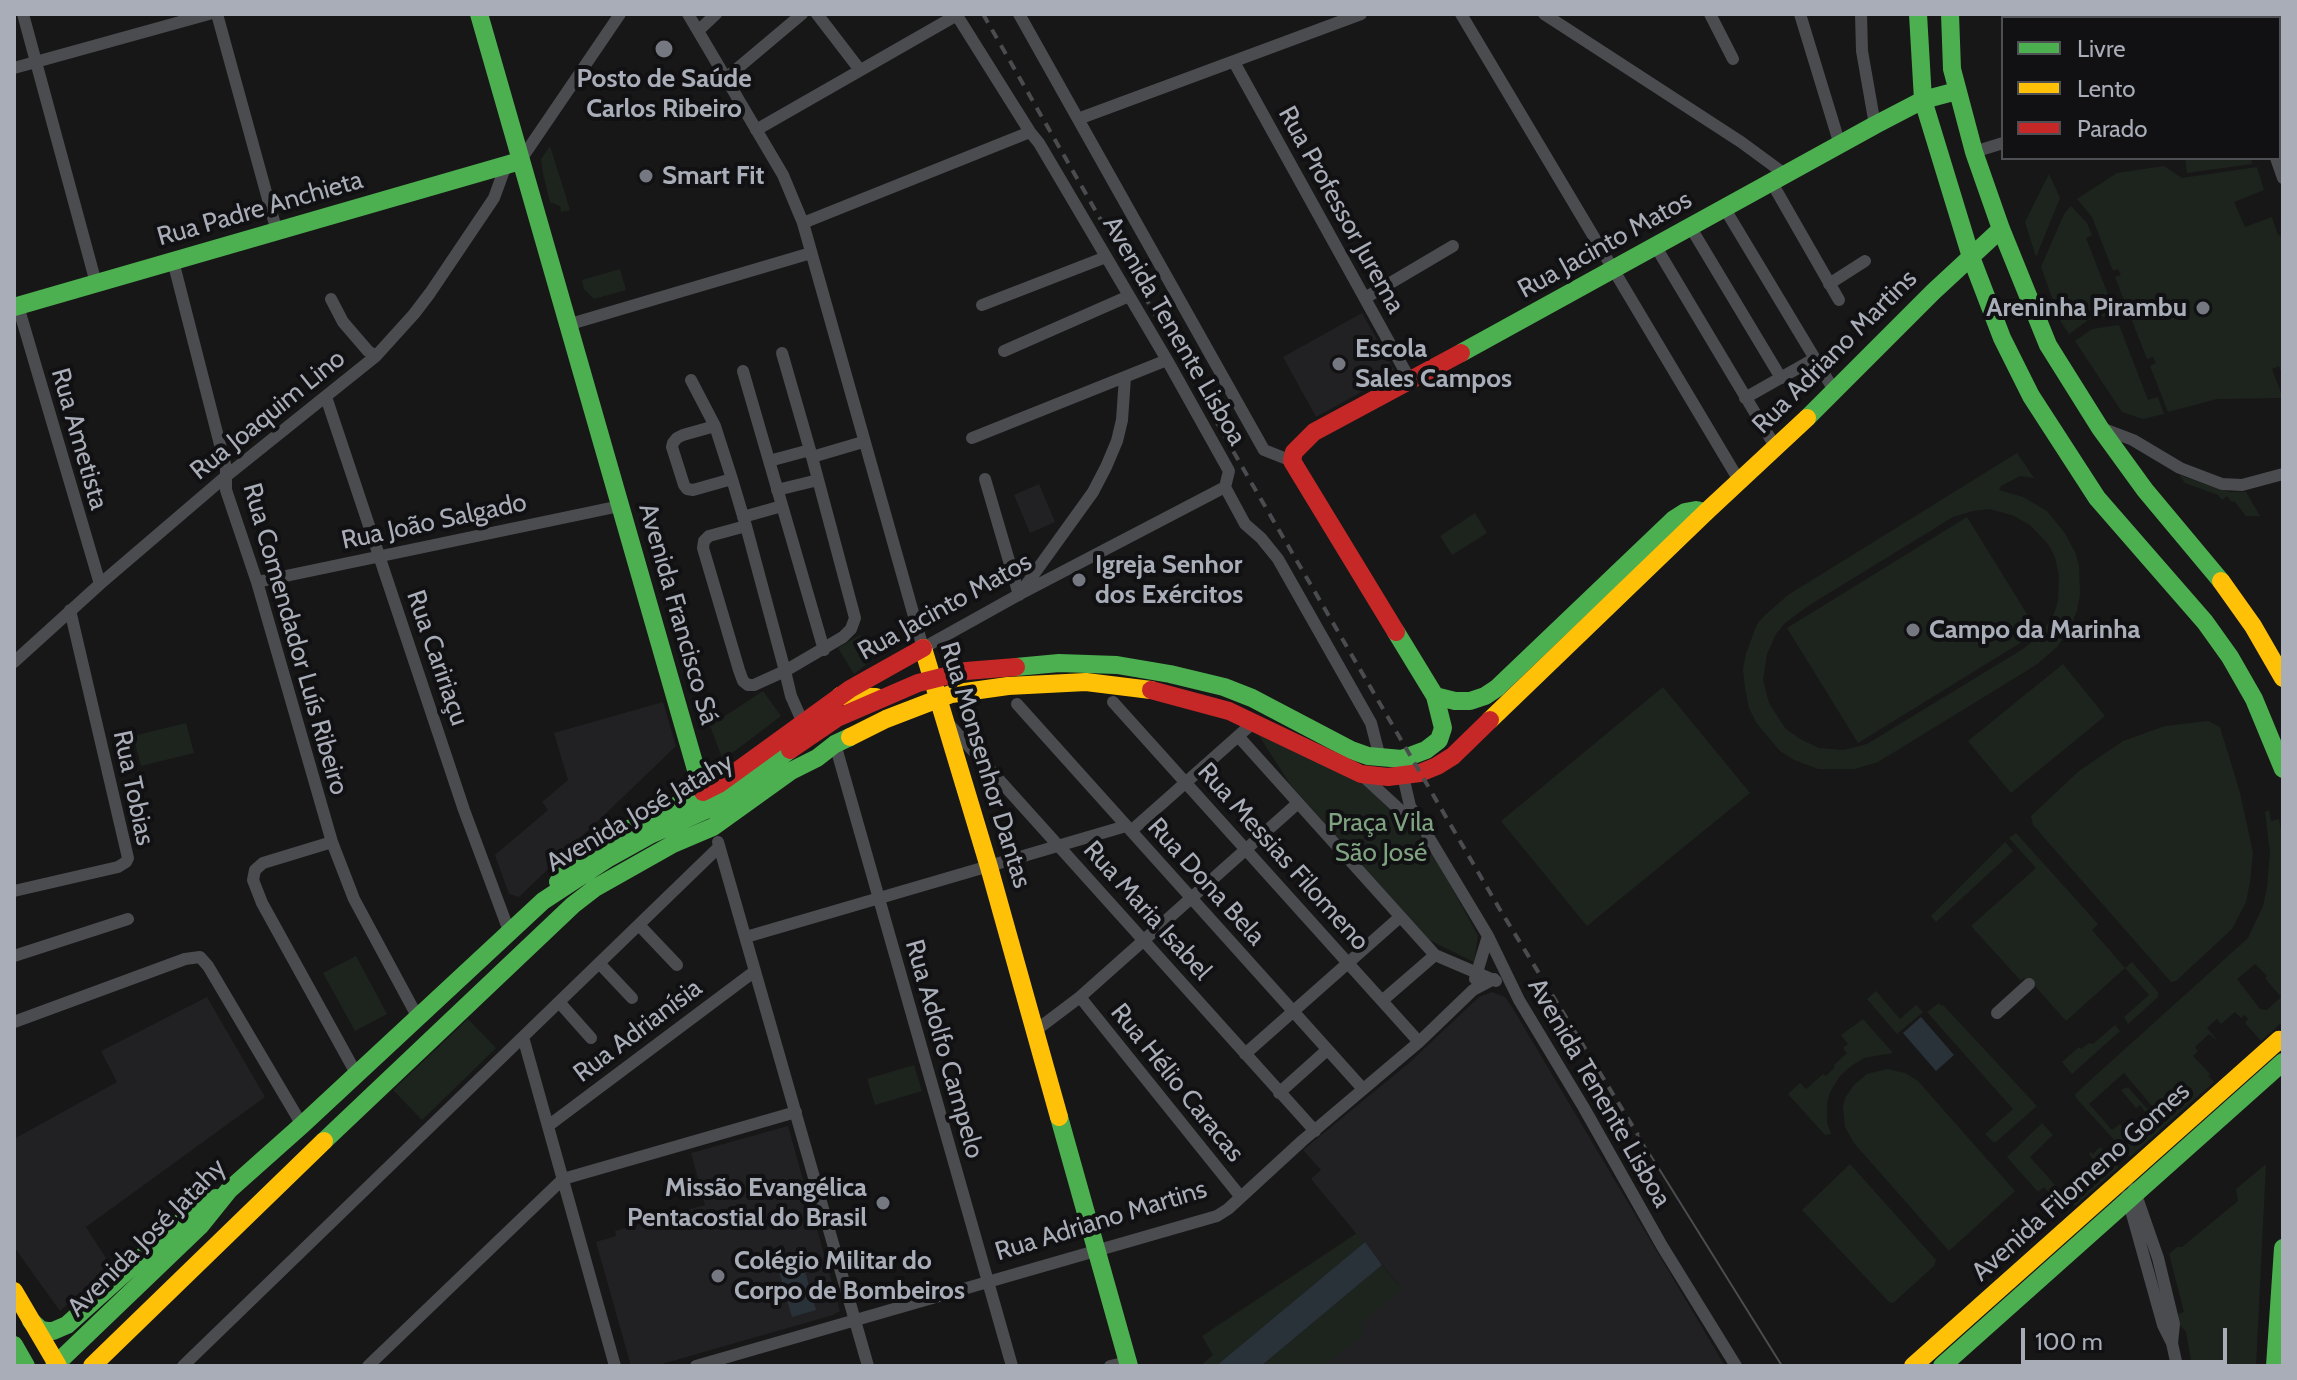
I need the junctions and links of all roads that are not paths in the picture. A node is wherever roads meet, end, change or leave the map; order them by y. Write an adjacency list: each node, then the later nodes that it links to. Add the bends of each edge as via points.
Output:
1 (23, 14): 23 (street)
2 (209, 14): 23 (street)
3 (217, 14): 42 (street)
4 (479, 14): 36 (main road, Avenida Francisco Sá)
5 (620, 14): 36 (street, Rua Joaquim Lino)
6 (688, 14): 20 (street, Rua Monsenhor Dantas)
7 (716, 14): 20 (street)
8 (802, 14): 26 (street)
9 (817, 14): 25 (street)
10 (957, 14): 25 (street); 32 (street, Avenida Tenente Lisboa)
11 (1019, 14): 29 (street, Avenida Tenente Lisboa)
12 (1361, 14): 22 (street)
13 (1461, 14): 50 (street)
14 (1544, 14): 37 (street, via 1741,142)
15 (1710, 14): 21 (street)
16 (1800, 14): 34 (street)
17 (1861, 14): 30 (street)
18 (1918, 14): 28 (main road)
19 (1950, 14): 27 (main road)
20 (698, 31): 26 (street, Rua Monsenhor Dantas)
21 (1733, 59)
22 (1234, 62): 29 (street); 54 (street, Rua Professor Jurema)
23 (36, 63): 24 (street); 51 (street)
24 (14, 68)
25 (860, 70): 31 (street)
26 (726, 78): 31 (street, Rua Monsenhor Dantas)
27 (1957, 91): 28 (main road, Rua Jacinto Matos); 35 (main road)
28 (1923, 100): 30 (main road, Rua Jacinto Matos); 47 (main road)
29 (1078, 119): 80 (street, Avenida Tenente Lisboa, via 1264,450)
30 (1875, 125): 34 (main road, Rua Jacinto Matos)
31 (756, 130): 39 (street, Rua Monsenhor Dantas)
32 (1030, 132): 39 (street); 46 (street, Avenida Tenente Lisboa)
33 (2001, 144): 35 (street)
34 (1840, 145): 37 (main road, Rua Jacinto Matos)
35 (1974, 152): 41 (main road)
36 (513, 163): 42 (main road, Rua Padre Anchieta); 59 (main road, Avenida Francisco Sá); 62 (street, Rua Joaquim Lino, via 430,293)
37 (1779, 179): 38 (main road, Rua Jacinto Matos); 52 (street)
38 (1725, 209): 40 (main road, Rua Jacinto Matos); 63 (street)
39 (803, 223): 45 (street, Rua Monsenhor Dantas)
40 (1691, 228): 44 (main road, Rua Jacinto Matos); 67 (street)
41 (2001, 229): 47 (main road, Rua Adriano Martins); 74 (main road, via 2048,345)
42 (277, 232): 48 (main road, Rua Padre Anchieta)
43 (1453, 246): 54 (street)
44 (1656, 247): 50 (main road, Rua Jacinto Matos); 72 (street)
45 (811, 253): 59 (street); 76 (street, Rua Monsenhor Dantas)
46 (1106, 257): 53 (street, Avenida Tenente Lisboa); 57 (street)
47 (1971, 257): 70 (main road, Rua Adriano Martins); 117 (main road, via 2002,338 2039,408 2097,498 2230,657)
48 (173, 261): 51 (main road, Rua Padre Anchieta); 82 (street, Rua Comendador Luís Ribeiro)
49 (1865, 261): 52 (street)
50 (1613, 271): 69 (main road, Rua Jacinto Matos); 86 (street)
51 (96, 283): 58 (main road, Rua Padre Anchieta)
52 (1829, 284): 56 (street)
53 (1129, 296): 60 (street); 64 (street, Avenida Tenente Lisboa)
54 (1365, 298): 69 (street, Rua Professor Jurema)
55 (331, 299): 62 (street, via 343,322)
56 (1839, 300)
57 (982, 305)
58 (16, 306): 95 (street, Rua Ametista)
59 (567, 325): 89 (main road, Avenida Francisco Sá)
60 (1004, 351)
61 (782, 353): 78 (street)
62 (376, 356): 71 (street, Rua Joaquim Lino)
63 (1814, 359): 67 (street); 70 (street)
64 (1167, 360): 66 (street); 87 (street, Avenida Tenente Lisboa, via 1229,471)
65 (743, 371): 79 (street)
66 (1125, 377): 75 (street); 96 (street, via 1122,420 1106,467)
67 (1781, 378): 72 (street)
68 (691, 380): 73 (street)
69 (1410, 380): 80 (main road, Rua Jacinto Matos, via 1314,432)
70 (1835, 392): 77 (main road, Rua Adriano Martins)
71 (326, 397): 82 (street, Rua Joaquim Lino); 93 (street, Rua Caririaçu)
72 (1745, 398): 77 (street)
73 (715, 426): 83 (street); 83 (street, via 673,443 684,485 693,490)
74 (2100, 428): 81 (street, via 2222,484 2242,485); 102 (main road, via 2225,586)
75 (972, 438)
76 (863, 442): 78 (street); 98 (street, Rua Monsenhor Dantas)
77 (1776, 448): 86 (main road, Rua Adriano Martins)
78 (811, 454): 79 (street); 85 (street)
79 (769, 461): 88 (street)
80 (1292, 461): 105 (main road)
81 (2283, 474)
82 (225, 477): 94 (street, Rua Comendador Luís Ribeiro); 95 (street, Rua Joaquim Lino)
83 (732, 479): 92 (street)
84 (985, 479): 96 (street)
85 (818, 480): 88 (street); 99 (street, via 855,618 848,633)
86 (1740, 482): 91 (main road, Rua Adriano Martins)
87 (1225, 487): 96 (street, Rua Jacinto Matos); 116 (street, Avenida Tenente Lisboa, via 1245,524 1278,559 1371,723)
88 (777, 490): 90 (street)
89 (620, 506): 93 (street, Rua João Salgado); 122 (main road, Avenida Francisco Sá)
90 (782, 506): 92 (street); 99 (street)
91 (1706, 512): 105 (main road, Rua Adriano Martins, via 1685,512 1674,519 1497,688 1470,701); 115 (main road, Rua Adriano Martins)
92 (744, 522): 101 (street); 101 (street, via 709,536 704,553 743,681 754,685)
93 (379, 555): 94 (street, Rua João Salgado); 136 (street, Rua Caririaçu)
94 (257, 582): 125 (street, Rua Comendador Luís Ribeiro)
95 (100, 584): 97 (street, Rua Joaquim Lino)
96 (1020, 594): 98 (street, Rua Jacinto Matos)
97 (70, 610): 100 (street, Rua Joaquim Lino); 130 (street, Rua Tobias, via 128,858 118,867)
98 (923, 648): 103 (main road, Rua Monsenhor Dantas); 104 (main road, Rua Jacinto Matos)
99 (824, 650): 101 (street)
100 (14, 662)
101 (785, 671): 112 (street)
102 (2283, 678)
103 (933, 679): 106 (main road, Avenida José Jatahy); 107 (main road, Rua Monsenhor Dantas); 116 (main road, Avenida José Jatahy, via 1037,663 1147,670 1224,687 1351,750)
104 (840, 696): 106 (main road); 112 (main road, Rua Jacinto Matos)
105 (1435, 696): 116 (main road, Avenida José Jatahy, via 1443,728 1439,740 1411,757)
106 (880, 698): 122 (main road, Avenida José Jatahy, via 816,731)
107 (939, 698): 110 (main road, Rua Monsenhor Dantas); 111 (main road, Avenida José Jatahy, via 1008,686 1086,682 1182,697); 114 (main road, Avenida José Jatahy)
108 (1113, 702): 120 (street, Rua Messias Filomeno)
109 (1017, 704): 123 (street, Rua Dona Bela)
110 (946, 721): 126 (street, Rua Maria Isabel); 129 (main road, Rua Monsenhor Dantas)
111 (1254, 722): 113 (street); 118 (main road, Avenida José Jatahy)
112 (803, 723): 122 (main road, Rua Jacinto Matos, via 719,784)
113 (1238, 736): 120 (street); 121 (street)
114 (835, 744): 122 (main road, Avenida José Jatahy, via 817,758); 131 (street, Rua Adolfo Campelo)
115 (1453, 756): 119 (main road, Avenida José Jatahy)
116 (1380, 758)
117 (2283, 769)
118 (1361, 774): 119 (main road, Avenida José Jatahy); 124 (street, Avenida Tenente Lisboa)
119 (1403, 776): 124 (street, Avenida Tenente Lisboa, via 1410,806)
120 (1186, 783): 123 (street); 128 (street, Rua Messias Filomeno)
121 (1298, 803): 128 (street); 133 (street)
122 (708, 809): 127 (street, Avenida Francisco Sá); 136 (main road, Avenida José Jatahy, via 591,848); 169 (main road, Avenida José Jatahy, via 673,844 573,905)
123 (1128, 828): 126 (street); 132 (street, Rua Dona Bela)
124 (1429, 839): 137 (street, Avenida Tenente Lisboa)
125 (332, 842): 157 (street, Rua Comendador Luís Ribeiro, via 354,899); 168 (street, via 263,863 253,880)
126 (1058, 846): 129 (street); 139 (street, Rua Maria Isabel)
127 (719, 847): 135 (street); 138 (street, Avenida Francisco Sá)
128 (1247, 848): 132 (street); 142 (street, Rua Messias Filomeno)
129 (989, 867): 131 (street); 159 (main road, Rua Monsenhor Dantas)
130 (14, 891)
131 (879, 899): 138 (street); 184 (street, Rua Adolfo Campelo)
132 (1191, 900): 139 (street); 155 (street, Rua Dona Bela)
133 (1400, 917): 140 (street); 142 (street)
134 (128, 919): 141 (street)
135 (639, 925): 143 (street); 144 (street)
136 (509, 931): 157 (main road, Avenida José Jatahy)
137 (1488, 936): 146 (street); 153 (street, Avenida Tenente Lisboa)
138 (746, 937): 145 (street, Avenida Francisco Sá)
139 (1145, 941): 150 (street); 165 (street, Rua Maria Isabel)
140 (1435, 955): 146 (street); 152 (street)
141 (14, 956)
142 (1348, 962): 152 (street, Rua Messias Filomeno); 155 (street)
143 (599, 963): 151 (street); 154 (street)
144 (677, 965)
145 (755, 971): 173 (street, Avenida Francisco Sá); 176 (street, Rua Adrianísia)
146 (1476, 973): 147 (street); 149 (street)
147 (1494, 979): 149 (street, Rua Adriano Martins); 153 (street)
148 (2029, 984): 156 (street)
149 (1473, 990): 162 (street, Rua Adriano Martins)
150 (1080, 997): 159 (street); 181 (street, Rua Hélio Caracas)
151 (632, 998)
152 (1383, 1000): 162 (street, Rua Messias Filomeno)
153 (1519, 1000): 200 (street, Avenida Tenente Lisboa)
154 (559, 1002): 160 (street); 161 (street)
155 (1293, 1012): 164 (street, Rua Dona Bela); 165 (street)
156 (1997, 1013)
157 (417, 1016): 166 (main road, Avenida José Jatahy)
158 (14, 1022): 175 (street, via 200,957)
159 (1035, 1031): 183 (main road, Rua Monsenhor Dantas)
160 (523, 1037): 176 (street); 194 (street)
161 (591, 1038)
162 (1419, 1042): 170 (street, Rua Adriano Martins)
163 (2283, 1042): 179 (main road, Avenida Filomeno Gomes, via 2279,1040)
164 (1327, 1050): 170 (street, Rua Dona Bela); 171 (street)
165 (1245, 1054): 171 (street, Rua Maria Isabel)
166 (372, 1059): 168 (main road, Avenida José Jatahy); 169 (main road, via 377,1075)
167 (2283, 1062): 179 (main road, Avenida Filomeno Gomes)
168 (357, 1075): 172 (main road, Avenida José Jatahy)
169 (388, 1080): 174 (main road, Avenida José Jatahy)
170 (1363, 1089): 177 (street, Rua Adriano Martins)
171 (1279, 1093): 177 (street, Rua Maria Isabel)
172 (331, 1097): 174 (main road, via 350,1100); 175 (main road, Avenida José Jatahy)
173 (796, 1112): 178 (street); 186 (street, Avenida Francisco Sá)
174 (348, 1118): 193 (main road, Avenida José Jatahy)
175 (302, 1125): 180 (main road, Avenida José Jatahy)
176 (548, 1126): 178 (street)
177 (1315, 1131): 181 (street, Rua Adriano Martins)
178 (563, 1179): 195 (street); 196 (street)
179 (2127, 1188): 201 (main road, Avenida Filomeno Gomes); 202 (main road, Avenida Filomeno Gomes); 203 (street)
180 (229, 1190): 187 (main road, via 190,1214 67,1325 47,1331); 190 (main road, Avenida José Jatahy, via 200,1226)
181 (1240, 1196): 183 (street, Rua Adriano Martins, via 1217,1216)
182 (2283, 1248): 189 (main road)
183 (1097, 1250): 184 (street, Rua Adriano Martins); 191 (main road, Rua Monsenhor Dantas)
184 (988, 1282): 186 (street, Rua Adriano Martins); 199 (street, Rua Adolfo Campelo)
185 (14, 1291): 187 (main road)
186 (855, 1320): 197 (street, Rua Adriano Martins); 198 (street, Avenida Francisco Sá)
187 (31, 1321): 190 (main road)
188 (14, 1345): 192 (main road)
189 (2276, 1361)
190 (56, 1365)
191 (1123, 1365)
192 (26, 1366)
193 (92, 1366)
194 (183, 1366)
195 (368, 1366)
196 (615, 1366)
197 (696, 1366)
198 (868, 1366)
199 (1012, 1366)
200 (1736, 1366)
201 (1913, 1366)
202 (1942, 1366)
203 (2177, 1366)

